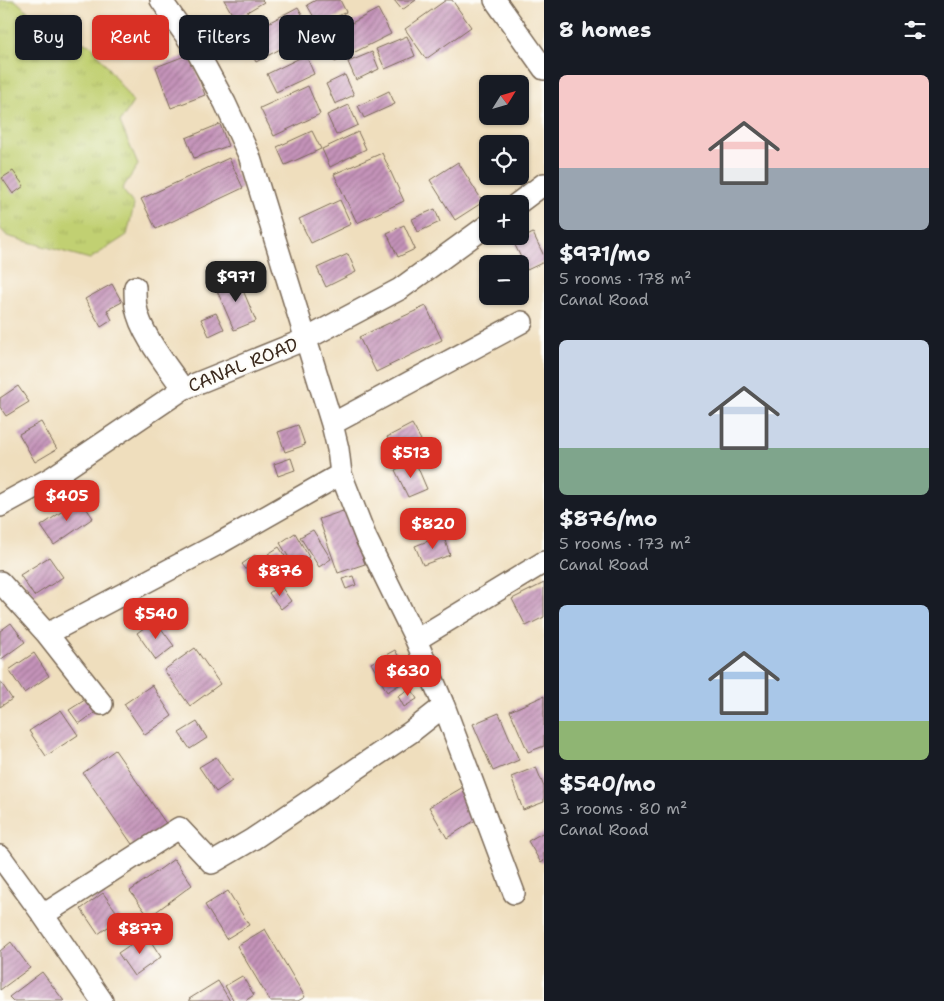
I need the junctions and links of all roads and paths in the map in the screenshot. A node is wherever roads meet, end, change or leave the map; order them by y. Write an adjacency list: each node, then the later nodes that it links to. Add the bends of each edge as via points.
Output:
1 (161, 0): 9 (street, via 198,53 249,155)
2 (495, 0): 3 (street)
3 (544, 69)
4 (544, 184): 5 (street)
5 (529, 195)
6 (479, 232): 9 (street, CANAL ROAD, via 400,289)
7 (135, 287): 10 (street, via 140,322)
8 (522, 322): 11 (street)
9 (306, 340): 10 (street, CANAL ROAD); 11 (street)
10 (183, 389): 13 (street, CANAL ROAD, via 53,477)
11 (332, 424): 12 (street)
12 (341, 474): 16 (street, via 220,543); 17 (street, via 366,538)
13 (0, 506)
14 (544, 562): 17 (street)
15 (0, 582): 16 (street)
16 (47, 634): 18 (street)
17 (416, 640): 19 (street)
18 (102, 704)
19 (444, 706): 21 (street); 22 (street, via 253,839 212,863 179,828)
20 (0, 856): 22 (street)
21 (514, 892)
22 (42, 914): 23 (street)
23 (102, 1001)

